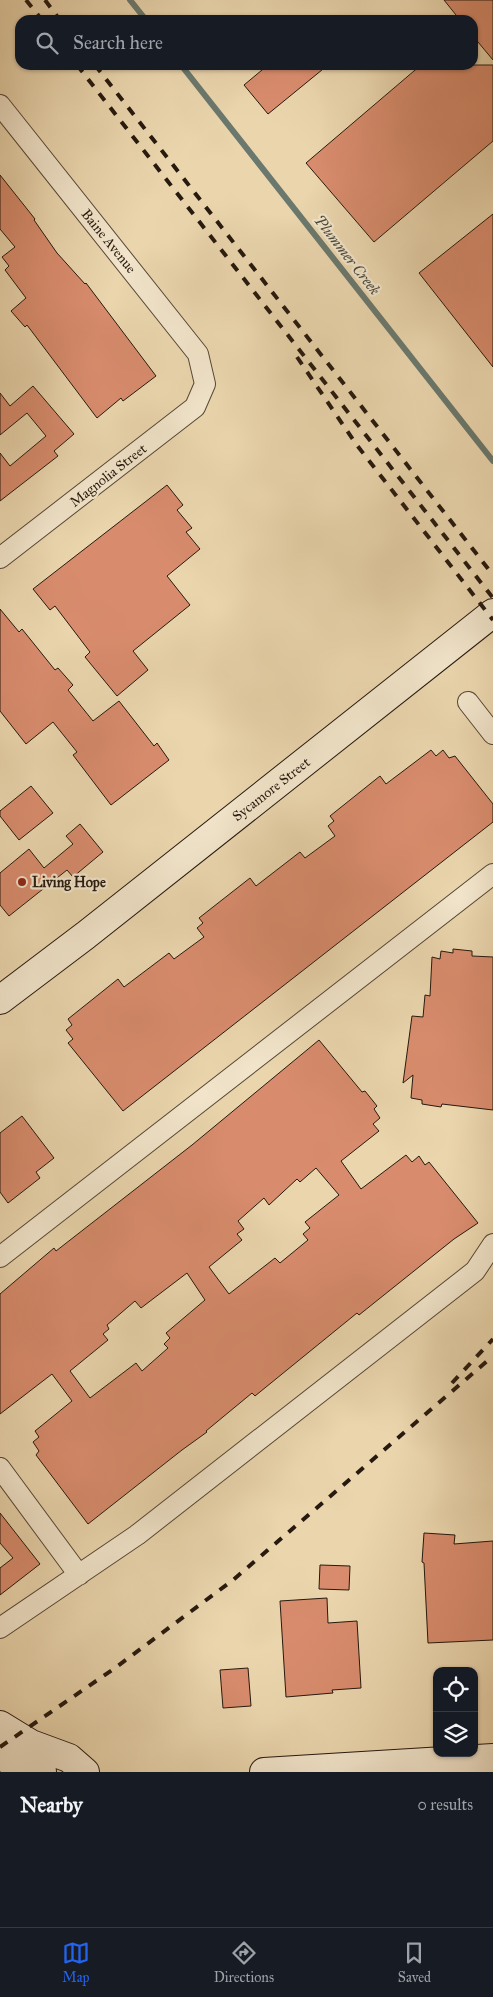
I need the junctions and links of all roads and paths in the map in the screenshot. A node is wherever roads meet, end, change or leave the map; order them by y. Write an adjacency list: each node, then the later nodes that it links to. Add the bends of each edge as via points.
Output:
1 (1, 109): 2 (street, Baine Avenue, via 198,354)
2 (205, 384): 3 (street, Magnolia Street, via 195,408)
3 (0, 558)
4 (493, 613): 8 (street, Sycamore Street)
5 (468, 702): 6 (street)
6 (493, 734)
7 (493, 874): 10 (street)
8 (0, 1000)
9 (493, 1244): 12 (street, via 475,1271 137,1535)
10 (0, 1257)
11 (0, 1468): 12 (street)
12 (79, 1575): 13 (street)
13 (0, 1628)
14 (5, 1739): 17 (street, via 10,1761); 18 (street, via 69,1758)
15 (493, 1758): 16 (street)
16 (396, 1769): 19 (street)
17 (42, 1772)
18 (86, 1772)
19 (264, 1772)

